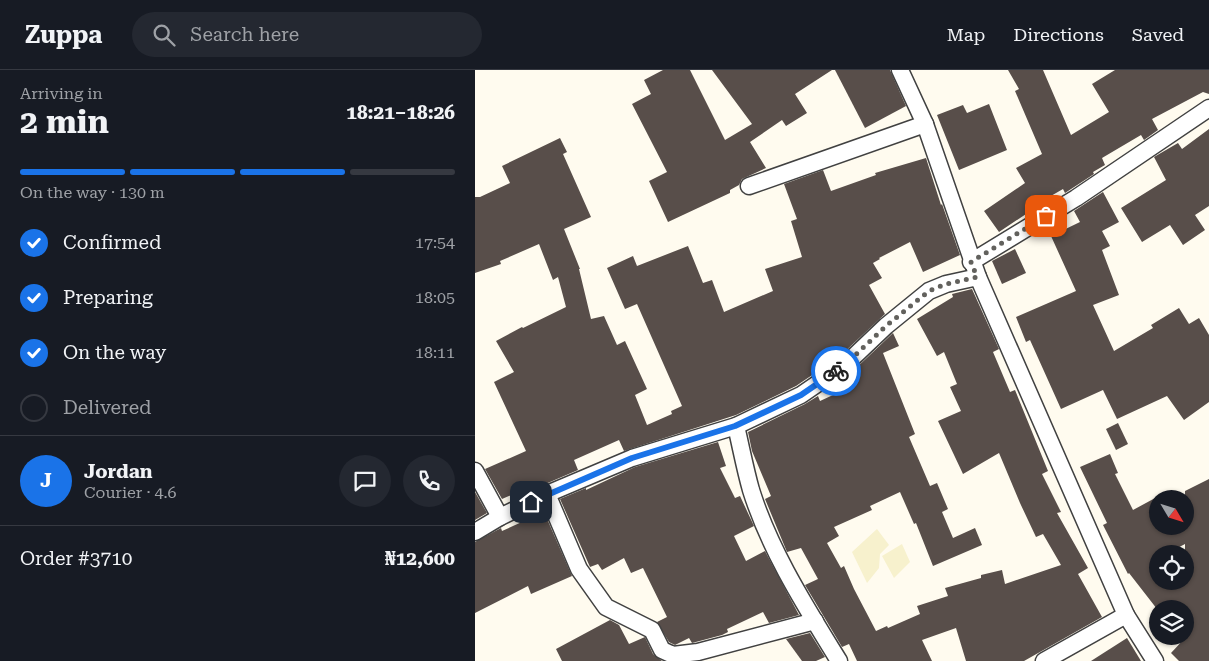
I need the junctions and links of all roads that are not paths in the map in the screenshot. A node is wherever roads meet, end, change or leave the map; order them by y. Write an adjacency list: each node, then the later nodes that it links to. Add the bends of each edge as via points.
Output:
1 (901, 70): 3 (street)
2 (1209, 108): 5 (street, via 1076,198)
3 (925, 124): 4 (street); 5 (street)
4 (749, 186)
5 (971, 262): 6 (street)
6 (977, 277): 7 (street, via 929,291 846,364 801,395); 12 (street)
7 (735, 426): 9 (street, via 632,458); 13 (street, via 751,490 776,551)
8 (475, 471): 10 (street)
9 (547, 494): 10 (street); 13 (street, via 579,569 606,607 652,630 662,650 673,655 698,652)
10 (500, 517): 11 (street)
11 (475, 532)
12 (1126, 615): 15 (street); 16 (street)
13 (815, 621): 14 (street)
14 (839, 661)
15 (1044, 661)
16 (1155, 661)

